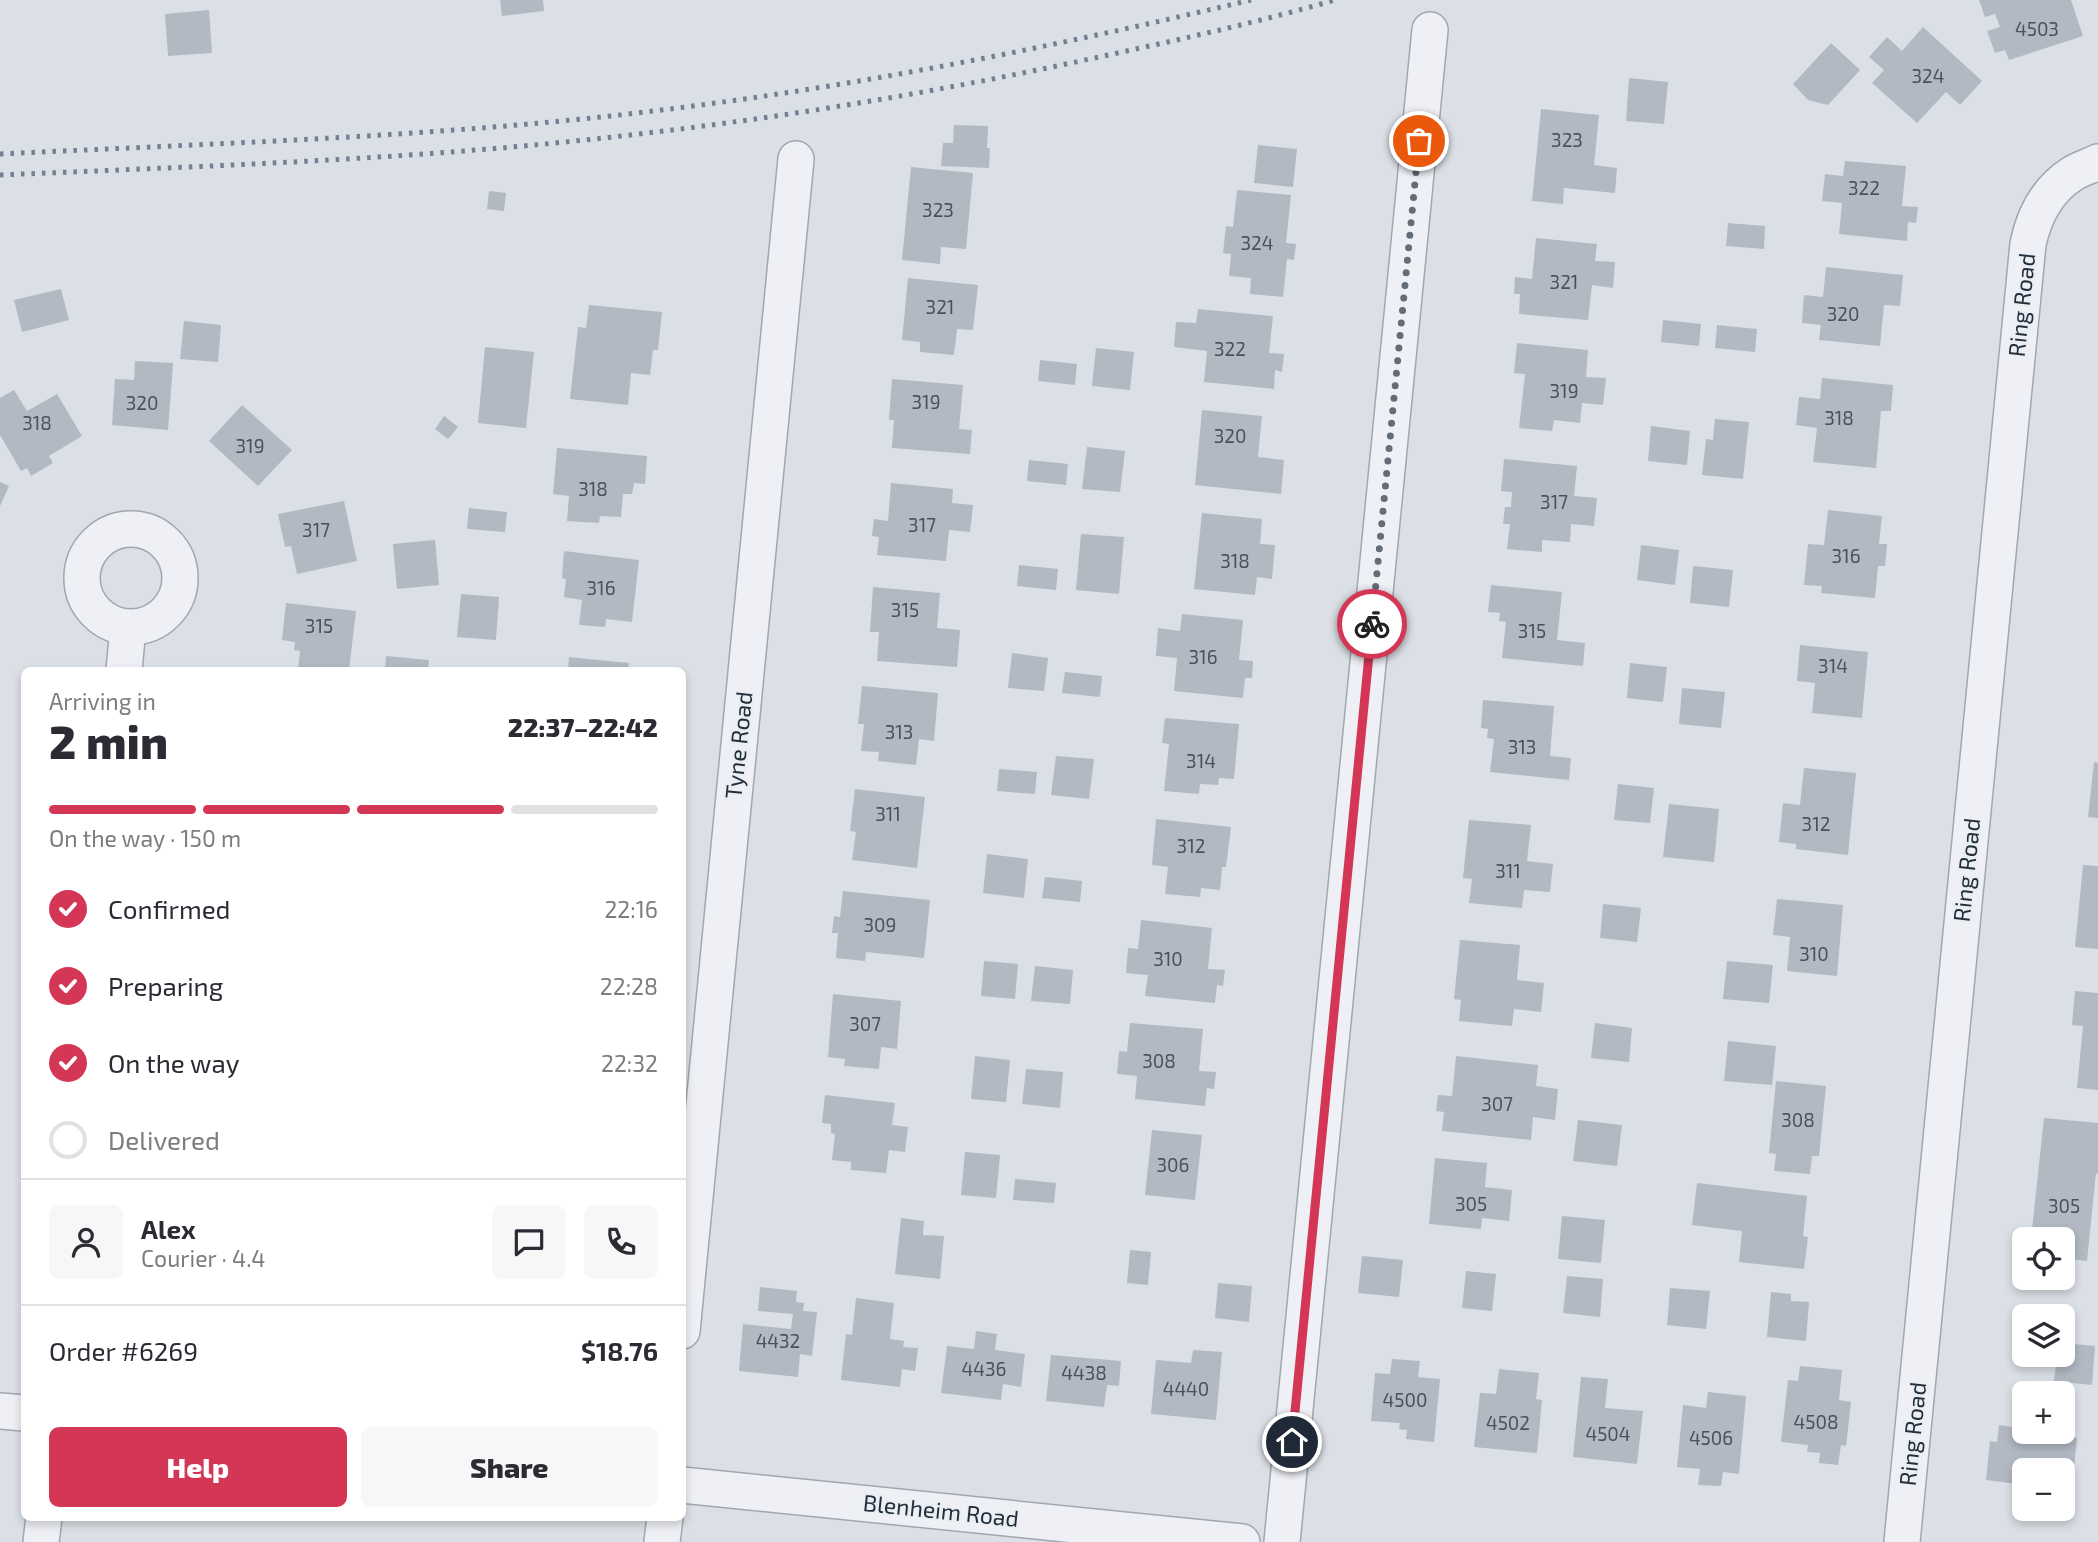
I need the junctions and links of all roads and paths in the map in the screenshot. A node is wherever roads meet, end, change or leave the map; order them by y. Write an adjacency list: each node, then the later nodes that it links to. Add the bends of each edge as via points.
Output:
1 (1430, 30): 15 (street)
2 (796, 159): 6 (street, Tyne Road)
3 (2098, 162): 16 (street, Ring Road, via 2053,189 2033,223 2028,244)
4 (128, 628): 5 (street)
5 (124, 667)
6 (686, 1290)
7 (0, 1411): 8 (street)
8 (21, 1413)
9 (686, 1485): 14 (street, Blenheim Road)
10 (44, 1521): 12 (street)
11 (664, 1521): 13 (street)
12 (41, 1542)
13 (662, 1542)
14 (1242, 1542)
15 (1282, 1542)
16 (1902, 1542)

